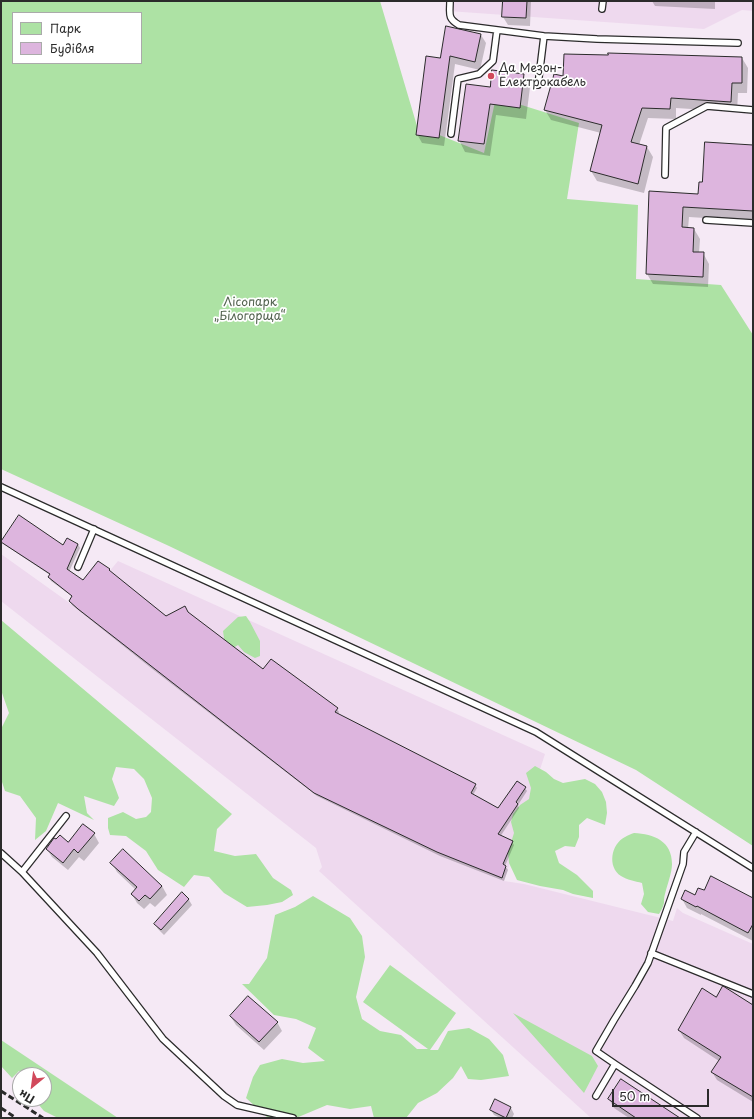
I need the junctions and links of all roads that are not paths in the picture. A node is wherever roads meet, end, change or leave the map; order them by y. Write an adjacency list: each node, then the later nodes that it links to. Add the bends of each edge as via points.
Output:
1 (450, 1): 4 (lane, via 450,16 453,22)
2 (603, 1): 3 (lane)
3 (602, 10)
4 (497, 30): 5 (lane); 9 (lane, via 493,61 479,74 458,79)
5 (544, 36): 6 (lane); 7 (lane)
6 (738, 43)
7 (538, 85)
8 (753, 110): 10 (lane, via 707,106 666,128)
9 (451, 134)
10 (665, 175)
11 (706, 220): 12 (lane)
12 (753, 223)
13 (1, 487): 14 (lane)
14 (94, 529): 15 (lane); 17 (lane, via 536,732)
15 (78, 566)
16 (66, 816): 20 (lane)
17 (696, 832): 19 (lane); 21 (lane, via 684,852 683,864)
18 (1, 853): 20 (lane)
19 (753, 868)
20 (22, 872): 25 (lane, via 97,953 163,1039 224,1096 237,1105)
21 (651, 953): 22 (lane); 23 (lane, via 648,963 596,1051)
22 (753, 994)
23 (615, 1064): 24 (lane); 26 (lane)
24 (596, 1096)
25 (293, 1118)
26 (697, 1118)

